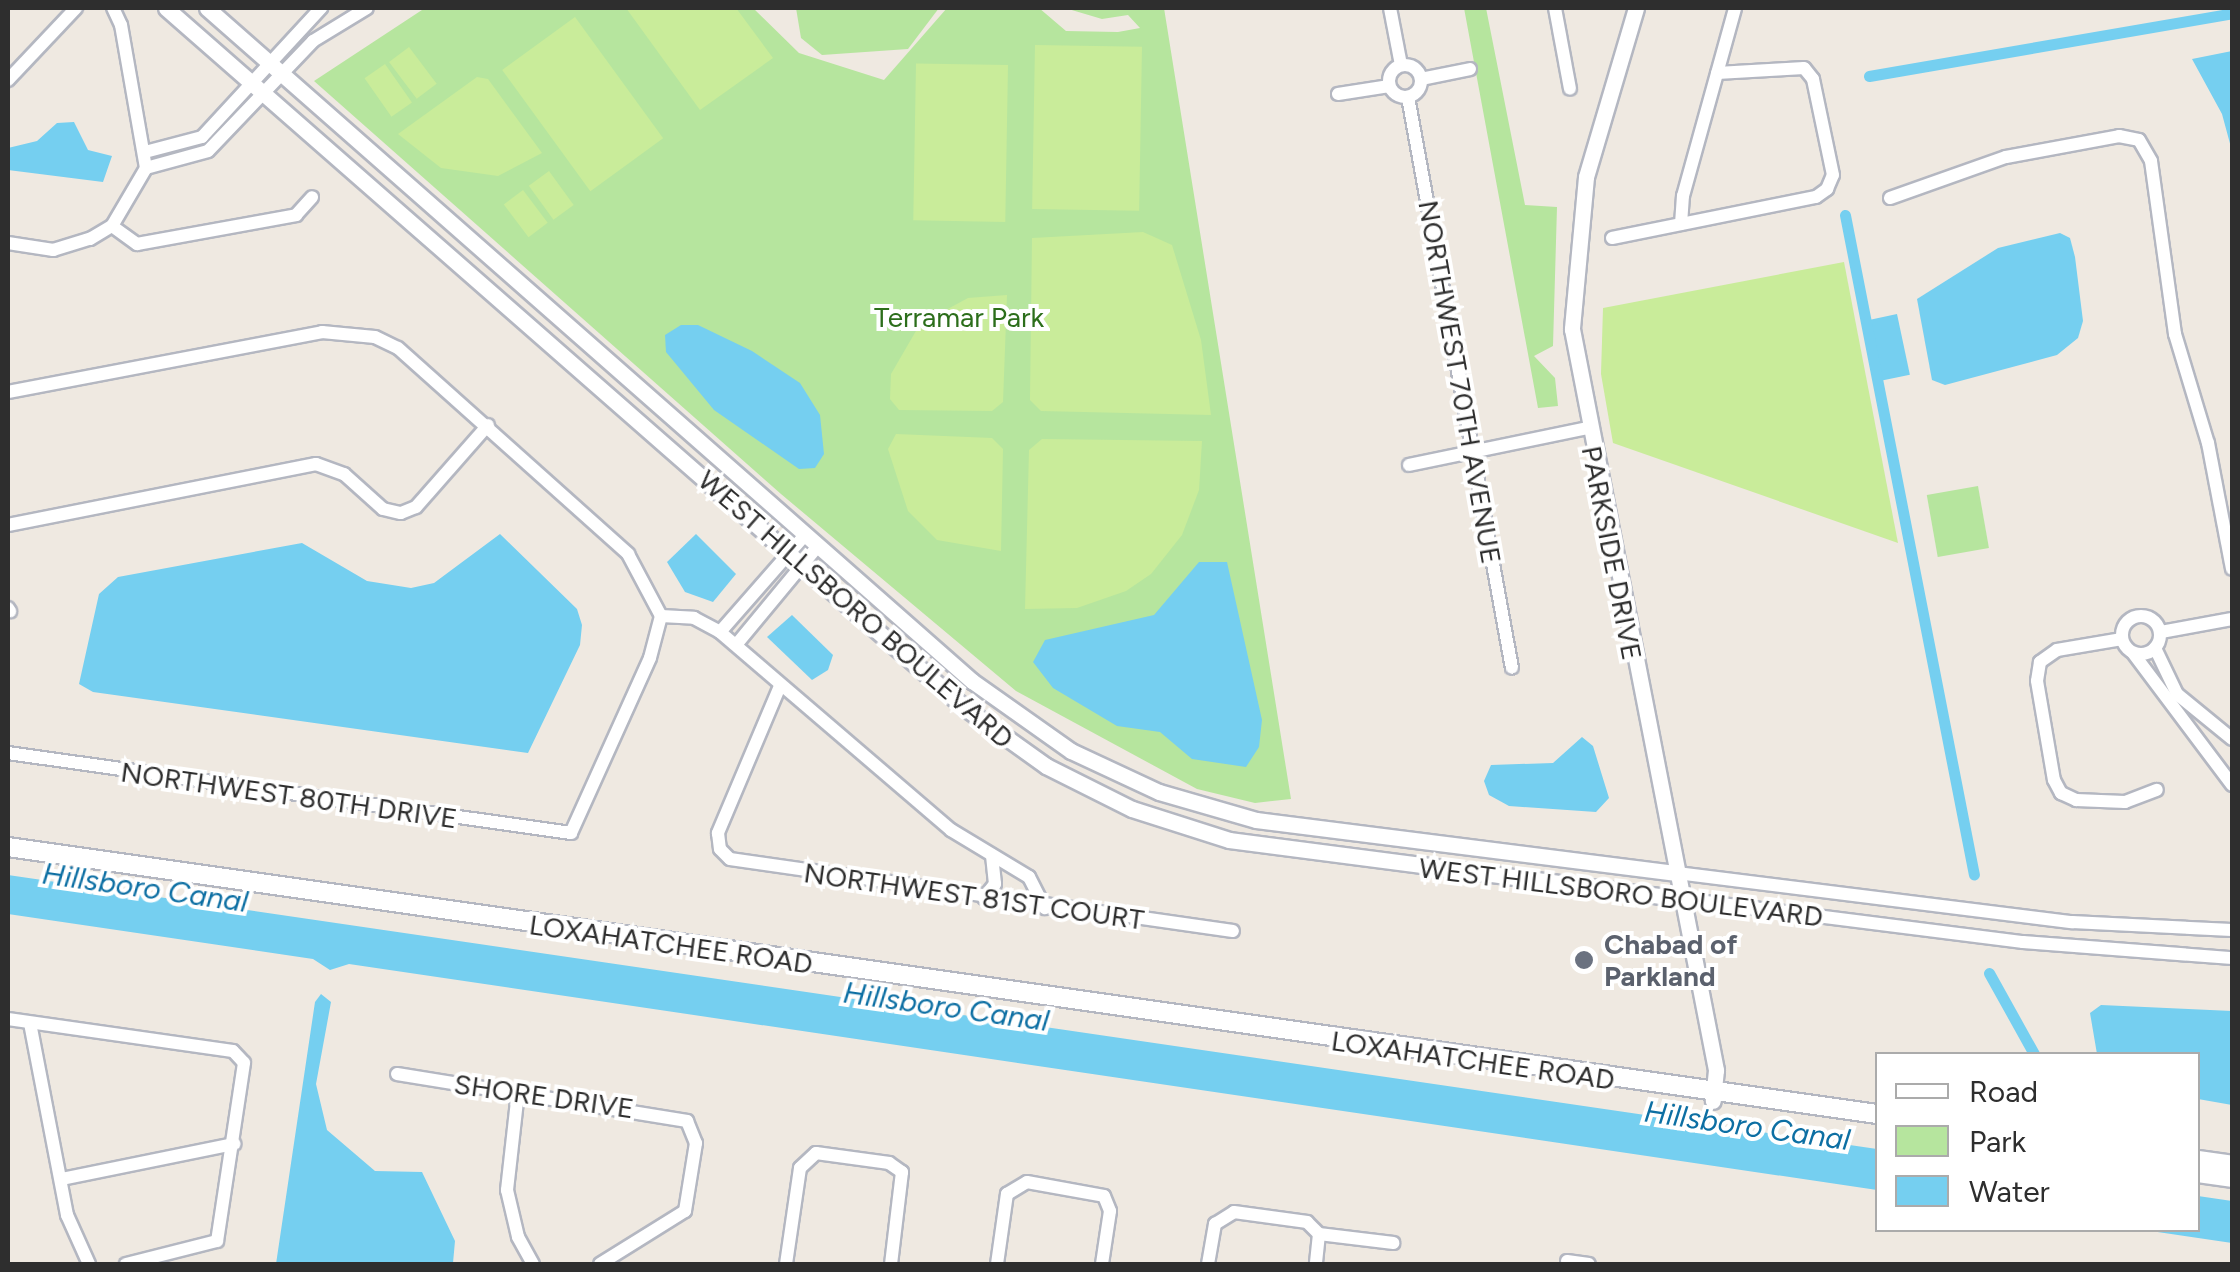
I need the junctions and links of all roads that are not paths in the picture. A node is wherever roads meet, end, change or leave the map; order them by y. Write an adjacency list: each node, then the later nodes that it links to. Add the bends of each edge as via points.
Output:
1 (76, 8): 18 (street)
2 (112, 8): 24 (street)
3 (166, 8): 16 (street, WEST HILLSBORO BOULEVARD)
4 (207, 8): 11 (street, WEST HILLSBORO BOULEVARD)
5 (321, 8): 11 (street)
6 (367, 8): 15 (street, via 313,41)
7 (1390, 8): 12 (street)
8 (1554, 8): 20 (street)
9 (1636, 8): 34 (street, PARKSIDE DRIVE, via 1586,177 1576,235 1572,329)
10 (1735, 8): 14 (street)
11 (268, 60): 15 (street, WEST HILLSBORO BOULEVARD); 16 (street)
12 (1401, 65): 17 (street, via 1416,69); 19 (street)
13 (1470, 69): 17 (street)
14 (1717, 73): 28 (street); 28 (street, via 1804,68 1814,79 1833,175 1816,198)
15 (284, 74): 21 (street); 38 (street, WEST HILLSBORO BOULEVARD)
16 (250, 79): 21 (street, WEST HILLSBORO BOULEVARD); 24 (street, via 202,137)
17 (1421, 79): 23 (street)
18 (8, 80)
19 (1389, 86): 22 (street); 23 (street)
20 (1570, 89)
21 (266, 93): 25 (street, via 208,151); 39 (street, WEST HILLSBORO BOULEVARD)
22 (1338, 94)
23 (1408, 97): 35 (street, NORTHWEST 70TH AVENUE)
24 (146, 152): 25 (street)
25 (146, 168): 29 (street)
26 (312, 197): 29 (street, via 296,216 137,244)
27 (1890, 198): 41 (street, via 2006,156 2120,136 2139,140 2151,161 2175,334 2208,443)
28 (1681, 224): 30 (street)
29 (112, 226): 31 (street, via 71,247)
30 (1612, 238)
31 (8, 244)
32 (8, 392): 33 (street, via 351,331 398,348)
33 (488, 426): 37 (street, via 416,507 401,513 382,509 344,474 316,464); 42 (street, via 628,554)
34 (1587, 428): 35 (street); 58 (street, PARKSIDE DRIVE)
35 (1472, 453): 36 (street); 50 (street, NORTHWEST 70TH AVENUE)
36 (1409, 465)
37 (8, 524)
38 (812, 540): 39 (street); 40 (street); 58 (street, WEST HILLSBORO BOULEVARD, via 1017,716 1084,758 1159,792 1284,825)
39 (789, 554): 40 (street, WEST HILLSBORO BOULEVARD); 44 (street)
40 (802, 565): 47 (street); 60 (street, WEST HILLSBORO BOULEVARD, via 1011,744 1153,817 1268,848)
41 (2232, 569)
42 (660, 616): 44 (street, via 694,618); 53 (street, NORTHWEST 80TH DRIVE, via 650,658 571,833)
43 (2232, 619): 45 (street)
44 (720, 632): 47 (street)
45 (2160, 632): 46 (street, via 2152,619 2138,616 2125,624); 48 (street)
46 (2122, 639): 49 (street); 55 (street, via 2052,652 2038,666 2054,780 2076,800 2125,802)
47 (736, 645): 51 (street)
48 (2156, 648): 49 (street); 52 (street, via 2177,694)
49 (2133, 652): 54 (street)
50 (1512, 668)
51 (780, 686): 57 (street, via 938,820); 59 (street, NORTHWEST 81ST COURT, via 718,832 730,860)
52 (2232, 739)
53 (8, 753)
54 (2232, 786)
55 (2157, 790)
56 (8, 847): 69 (main road, LOXAHATCHEE ROAD)
57 (992, 855): 59 (street, via 995,884); 61 (street, via 1029,876)
58 (1677, 874): 60 (street, PARKSIDE DRIVE); 62 (street, WEST HILLSBORO BOULEVARD, via 2072,922)
59 (984, 898): 61 (street, NORTHWEST 81ST COURT)
60 (1682, 899): 64 (street, WEST HILLSBORO BOULEVARD, via 2023,942); 69 (street, PARKSIDE DRIVE)
61 (1045, 908): 63 (street, NORTHWEST 81ST COURT)
62 (2232, 930)
63 (1233, 931)
64 (2232, 958)
65 (8, 1020): 66 (street)
66 (30, 1022): 72 (street, via 233,1051 245,1070); 77 (street)
67 (397, 1074): 68 (street, SHORE DRIVE)
68 (518, 1092): 83 (street, via 506,1190); 84 (street, SHORE DRIVE, via 673,1114 689,1123 696,1143 685,1211)
69 (1714, 1095): 70 (main road, LOXAHATCHEE ROAD); 71 (main road, LOXAHATCHEE ROAD)
70 (1875, 1114)
71 (1875, 1125)
72 (234, 1144): 77 (street); 82 (street, via 217,1241)
73 (2200, 1160): 74 (main road)
74 (2232, 1165)
75 (2200, 1173): 76 (main road)
76 (2232, 1178)
77 (62, 1179): 81 (street, via 73,1238)
78 (1318, 1234): 79 (street); 89 (street, via 1308,1222 1226,1213 1215,1224); 90 (street)
79 (1393, 1243)
80 (1566, 1261): 91 (street)
81 (89, 1264)
82 (126, 1264)
83 (533, 1264)
84 (600, 1264)
85 (786, 1264): 86 (street, via 800,1168 816,1153 888,1163 902,1172)
86 (891, 1264)
87 (997, 1264): 88 (street, via 1008,1194 1026,1182 1104,1196 1110,1212)
88 (1102, 1264)
89 (1208, 1264)
90 (1316, 1264)
91 (1588, 1264)

